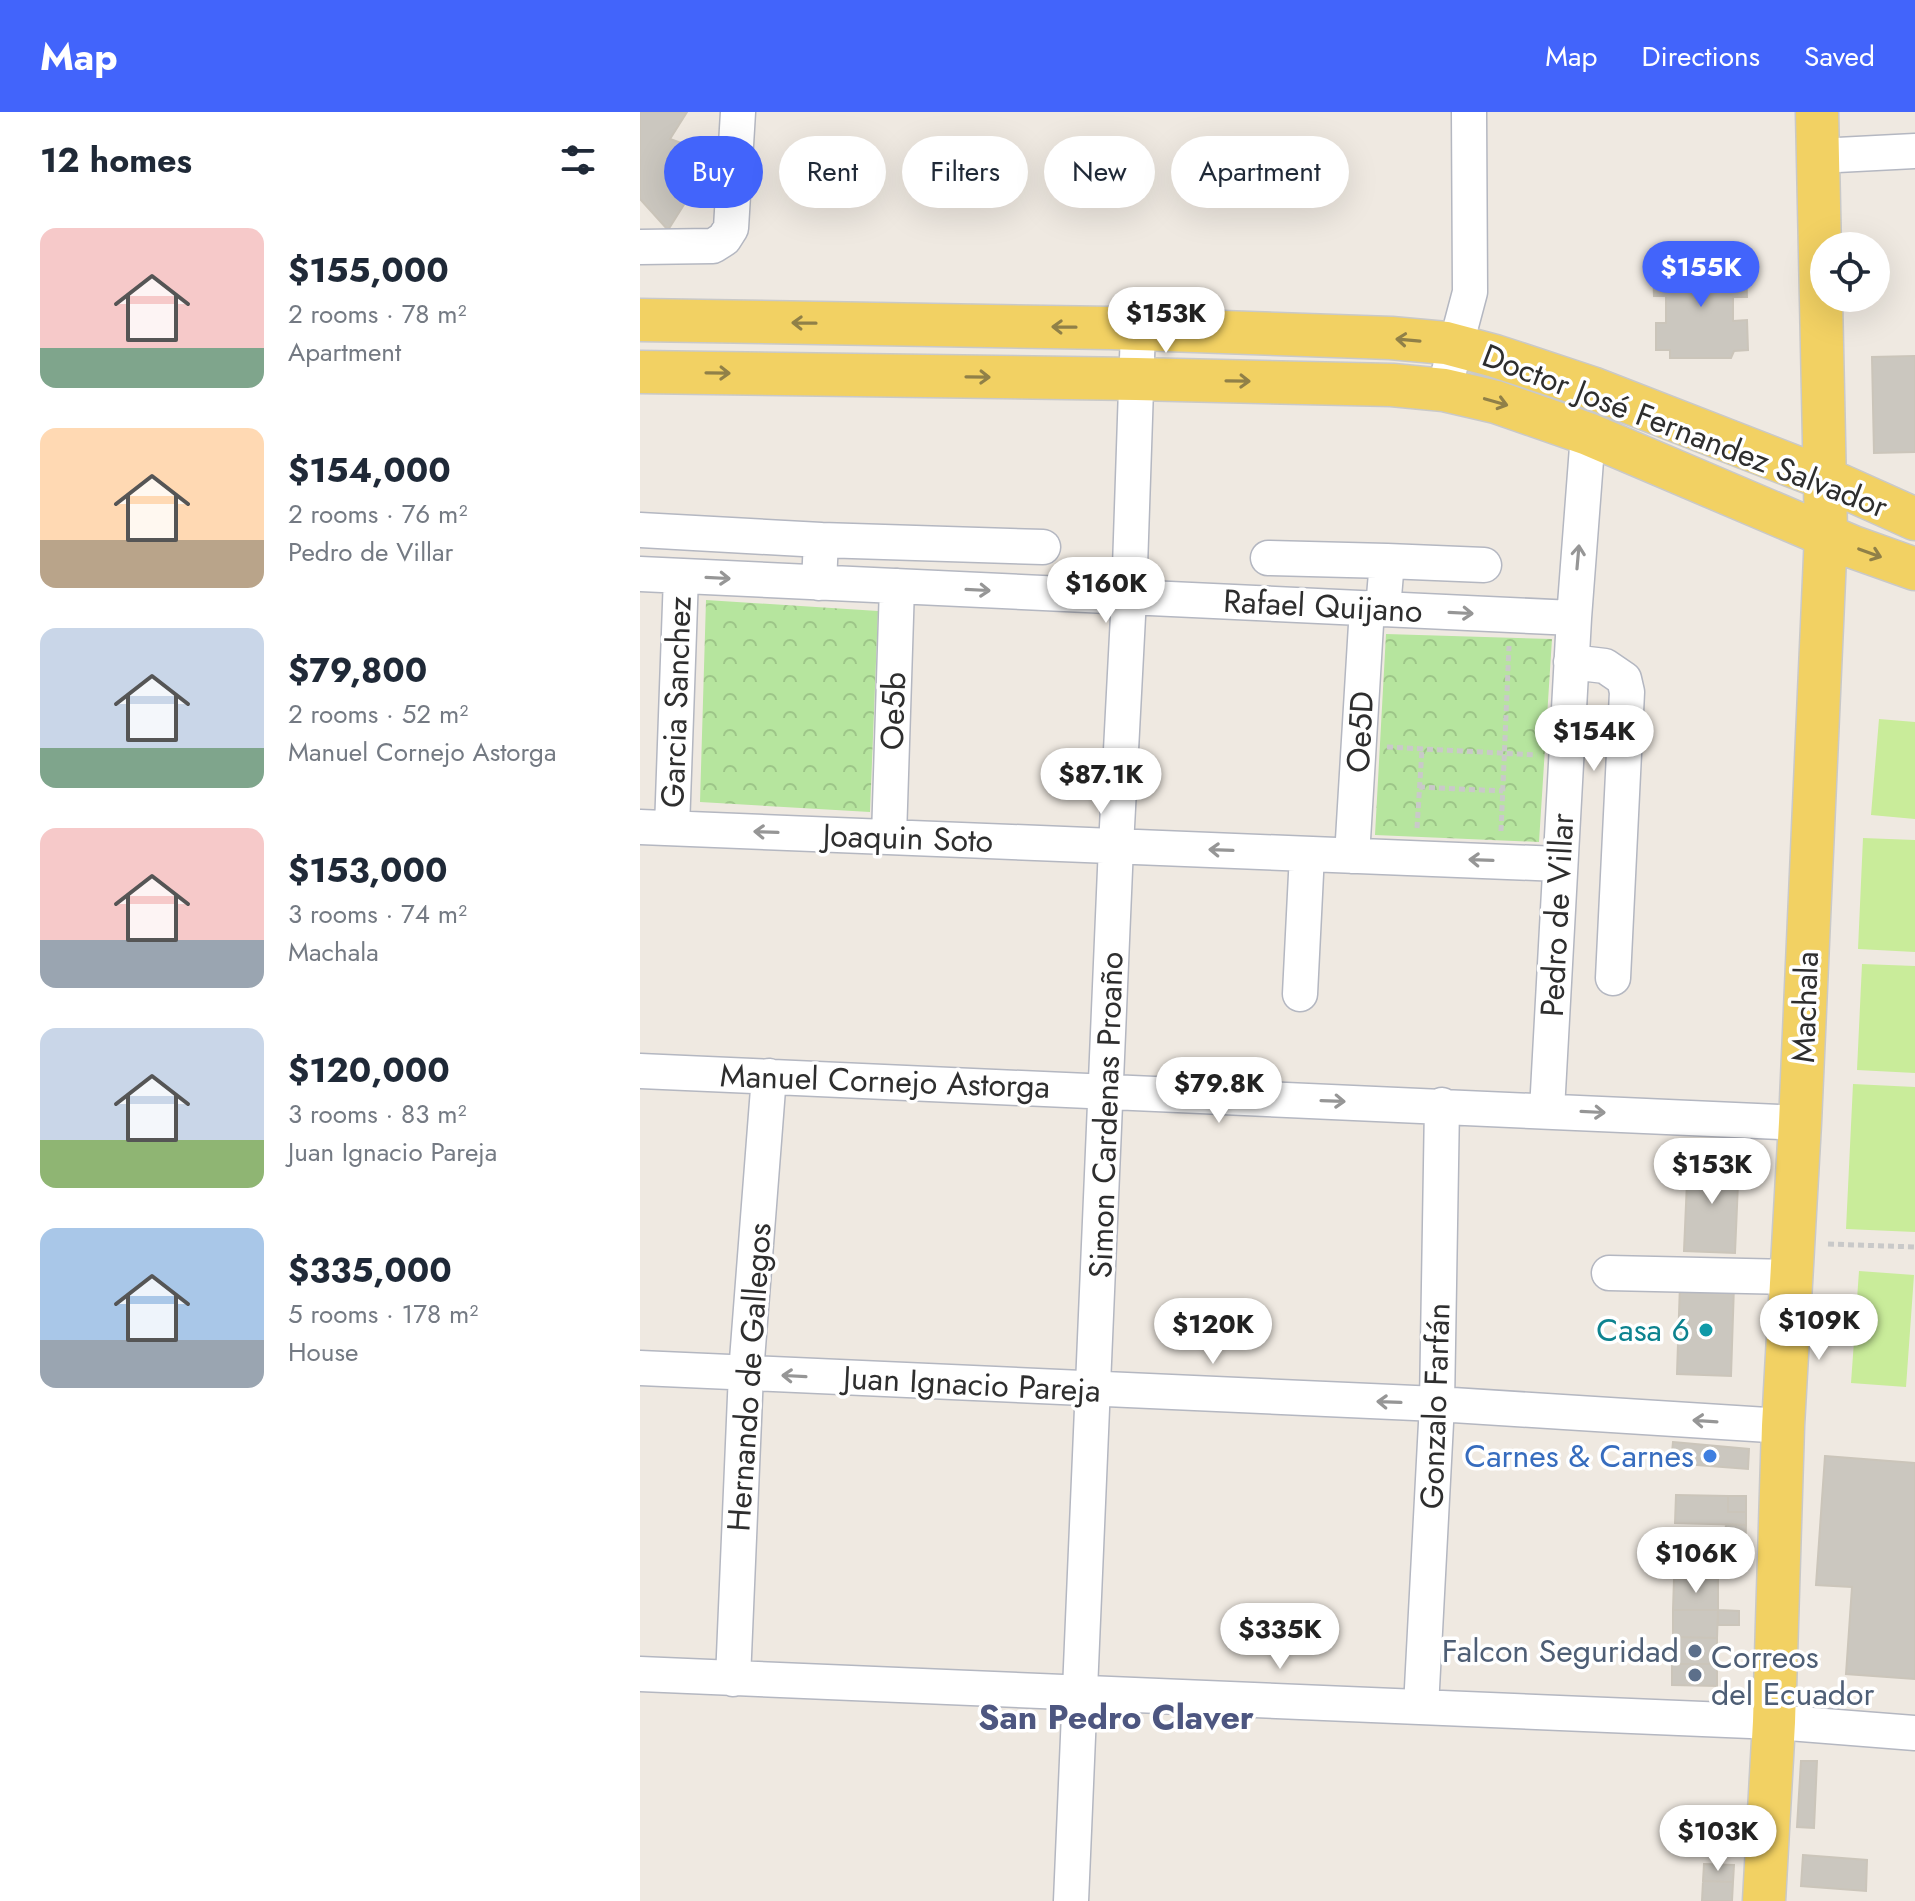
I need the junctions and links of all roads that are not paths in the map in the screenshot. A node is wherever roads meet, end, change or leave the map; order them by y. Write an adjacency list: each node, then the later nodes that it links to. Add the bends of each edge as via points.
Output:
1 (738, 112): 6 (street, via 731,228 724,239 713,246)
2 (1469, 112): 9 (street, via 1470,292)
3 (1817, 112): 5 (main road, Machala)
4 (1915, 151): 5 (street)
5 (1818, 156): 14 (main road, Machala)
6 (640, 247)
7 (640, 320): 8 (main road, Doctor José Fernandez Salvador, one-way to 7)
8 (1138, 329): 9 (main road, Doctor José Fernandez Salvador, one-way to 8, via 1391,338); 11 (street, Simon Cardenas Proaño)
9 (1457, 346): 12 (street); 14 (main road, Doctor José Fernandez Salvador, via 1592,388)
10 (640, 372): 11 (main road, Doctor José Fernandez Salvador, one-way to 11)
11 (1136, 379): 12 (main road, Doctor José Fernandez Salvador, one-way to 12); 28 (street, Simon Cardenas Proaño)
12 (1444, 390): 13 (main road, Doctor José Fernandez Salvador, one-way to 13)
13 (1588, 434): 17 (main road, Doctor José Fernandez Salvador); 30 (street, Pedro de Villar, one-way to 13)
14 (1826, 479): 15 (main road, Doctor José Fernandez Salvador); 17 (main road, Machala)
15 (1915, 519)
16 (640, 530): 18 (street)
17 (1826, 534): 23 (main road, Doctor José Fernandez Salvador, one-way to 23); 45 (main road, Machala)
18 (821, 540): 19 (street); 26 (street)
19 (1043, 547)
20 (1268, 558): 21 (street)
21 (1387, 561): 22 (street); 29 (street, Oe5D)
22 (1484, 565)
23 (1915, 569)
24 (640, 574): 25 (street, Rafael Quijano)
25 (681, 576): 26 (street, Rafael Quijano, one-way to 26); 32 (street, Garcia Sanchez)
26 (819, 583): 27 (street, Rafael Quijano)
27 (897, 586): 28 (street, Rafael Quijano, one-way to 28); 33 (street, Oe5b)
28 (1129, 597): 29 (street, Rafael Quijano); 34 (street, Simon Cardenas Proaño)
29 (1375, 609): 30 (street, Rafael Quijano, one-way to 30); 36 (street, Oe5D)
30 (1574, 618): 31 (street, Pedro de Villar)
31 (1571, 662): 37 (street, Pedro de Villar); 38 (street, via 1605,666 1624,679 1627,692)
32 (656, 828): 33 (street, Joaquin Soto, one-way to 32)
33 (889, 837): 34 (street, Joaquin Soto)
34 (1116, 846): 35 (street, Joaquin Soto, one-way to 34); 42 (street, Simon Cardenas Proaño)
35 (1307, 854): 36 (street, Joaquin Soto); 39 (street)
36 (1352, 856): 37 (street, Joaquin Soto, one-way to 36)
37 (1559, 864): 44 (street, Pedro de Villar)
38 (1613, 978)
39 (1300, 994)
40 (640, 1071): 41 (street, Manuel Cornejo Astorga)
41 (769, 1076): 42 (street, Manuel Cornejo Astorga); 49 (street, Hernando de Gallegos)
42 (1107, 1091): 43 (street, Manuel Cornejo Astorga, one-way to 43); 50 (street, Simon Cardenas Proaño)
43 (1442, 1105): 44 (street, Manuel Cornejo Astorga); 51 (street, Gonzalo Farfán)
44 (1547, 1110): 45 (street, Manuel Cornejo Astorga, one-way to 45)
45 (1800, 1123): 46 (main road, Machala)
46 (1792, 1260): 47 (street); 52 (main road, Machala)
47 (1609, 1273)
48 (640, 1368): 49 (street, Juan Ignacio Pareja)
49 (746, 1373): 50 (street, Juan Ignacio Pareja, one-way to 49); 54 (street, Hernando de Gallegos)
50 (1095, 1390): 51 (street, Juan Ignacio Pareja, one-way to 50); 55 (street, Simon Cardenas Proaño)
51 (1437, 1404): 52 (street, Juan Ignacio Pareja, one-way to 51); 56 (street, Gonzalo Farfán)
52 (1783, 1426): 57 (main road, Machala)
53 (640, 1674): 54 (street)
54 (733, 1679): 55 (street)
55 (1081, 1691): 56 (street); 59 (street, Simon Cardenas Proaño)
56 (1421, 1707): 57 (street)
57 (1774, 1722): 58 (street); 60 (main road, Machala)
58 (1915, 1733)
59 (1071, 1901)
60 (1764, 1901)

